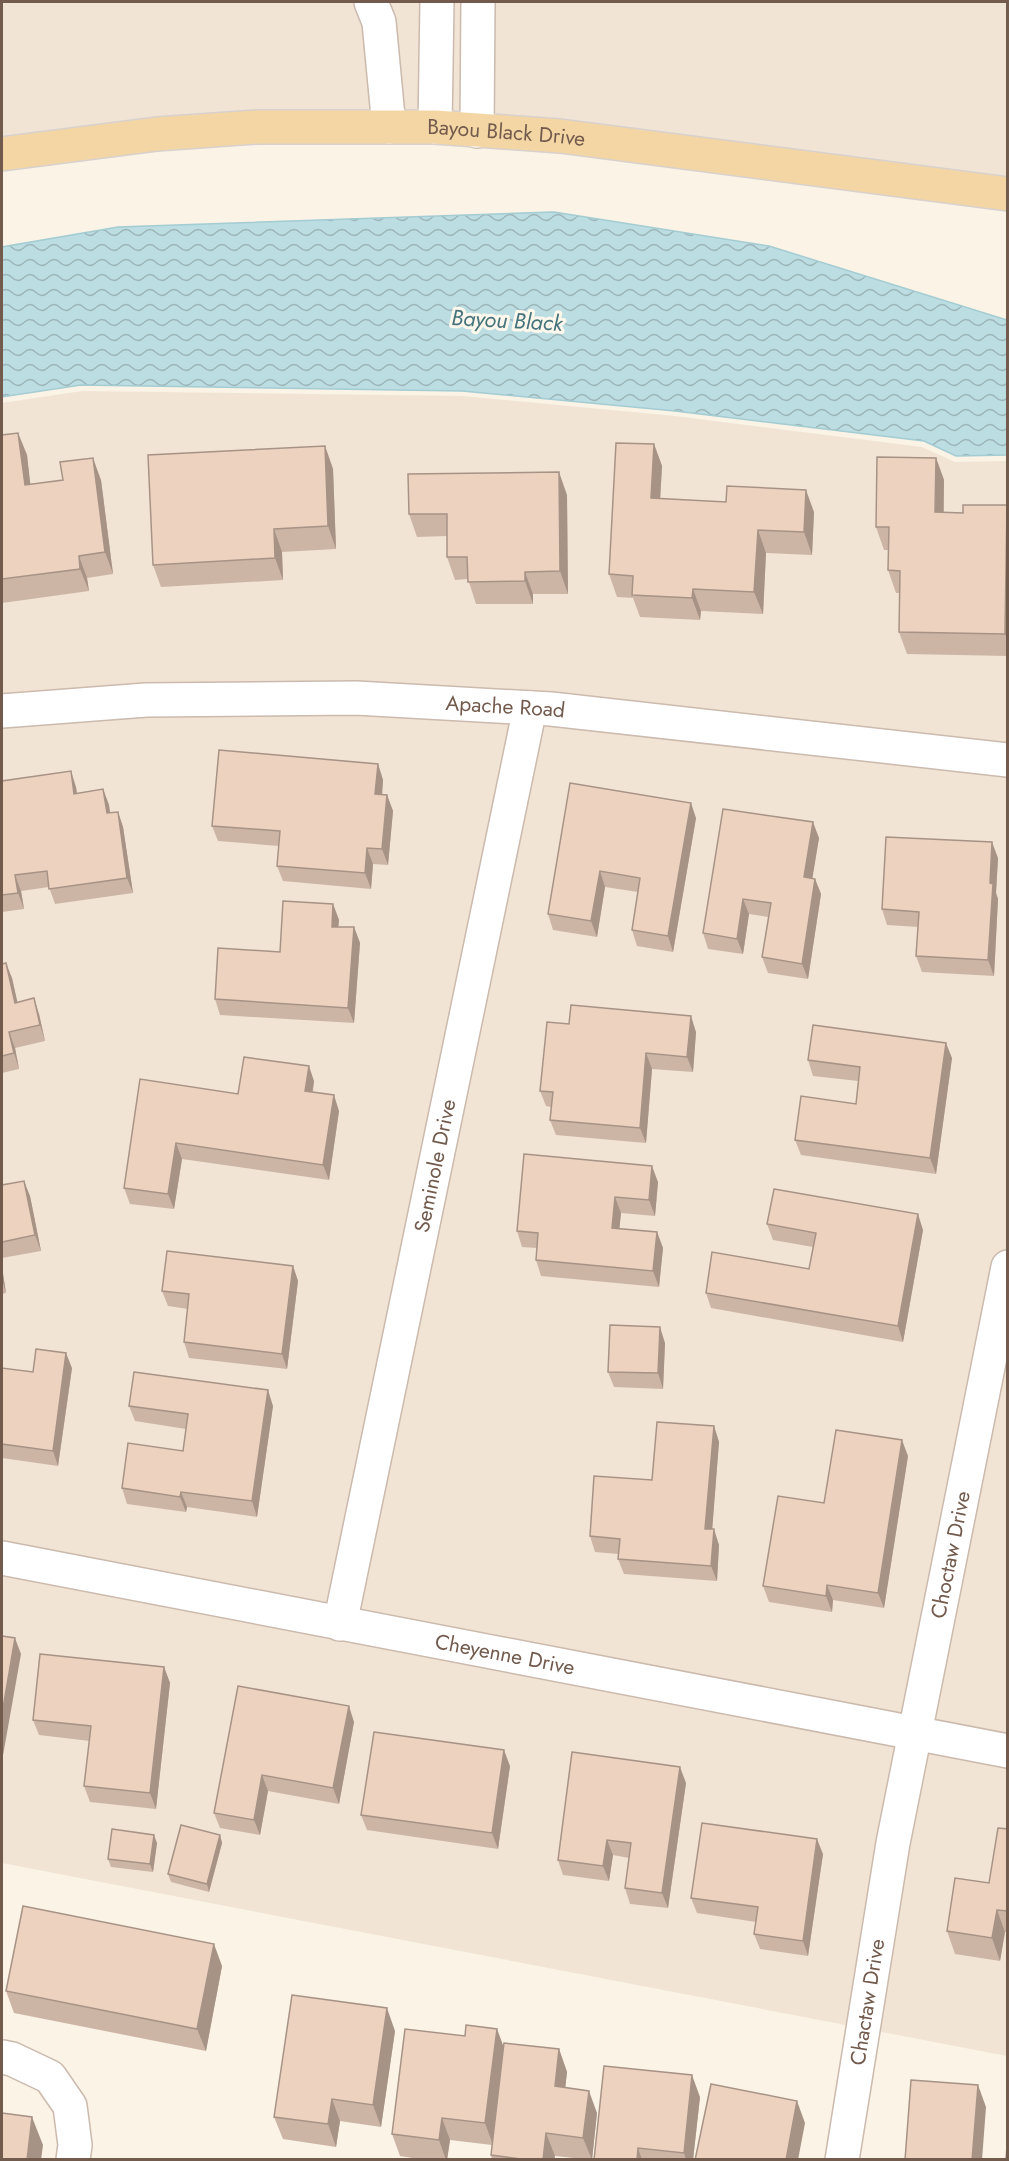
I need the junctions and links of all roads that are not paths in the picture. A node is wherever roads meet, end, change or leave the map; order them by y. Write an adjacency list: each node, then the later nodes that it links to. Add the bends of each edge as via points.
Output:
1 (371, 2): 4 (street, via 379,22)
2 (437, 2): 5 (street)
3 (478, 2): 6 (street)
4 (389, 127): 5 (main road, Bayou Black Drive); 7 (main road, Bayou Black Drive, via 246,128 157,134)
5 (435, 128): 6 (main road, Bayou Black Drive)
6 (477, 131): 8 (main road, Bayou Black Drive, via 560,136)
7 (2, 154)
8 (1008, 194)
9 (530, 708): 10 (street, Apache Road, via 356,698 146,700); 11 (street, Apache Road); 14 (street, Seminole Drive)
10 (2, 711)
11 (1008, 760)
12 (1008, 1267): 15 (street, Choctaw Drive)
13 (2, 1558): 14 (street, Cheyenne Drive)
14 (340, 1624): 15 (street, Cheyenne Drive)
15 (916, 1733): 16 (street, Cheyenne Drive); 17 (street, Choctaw Drive)
16 (1008, 1751)
17 (893, 1843): 20 (street, Chactaw Drive)
18 (2, 2057): 19 (street, via 50,2077 70,2106)
19 (73, 2160)
20 (842, 2160)

